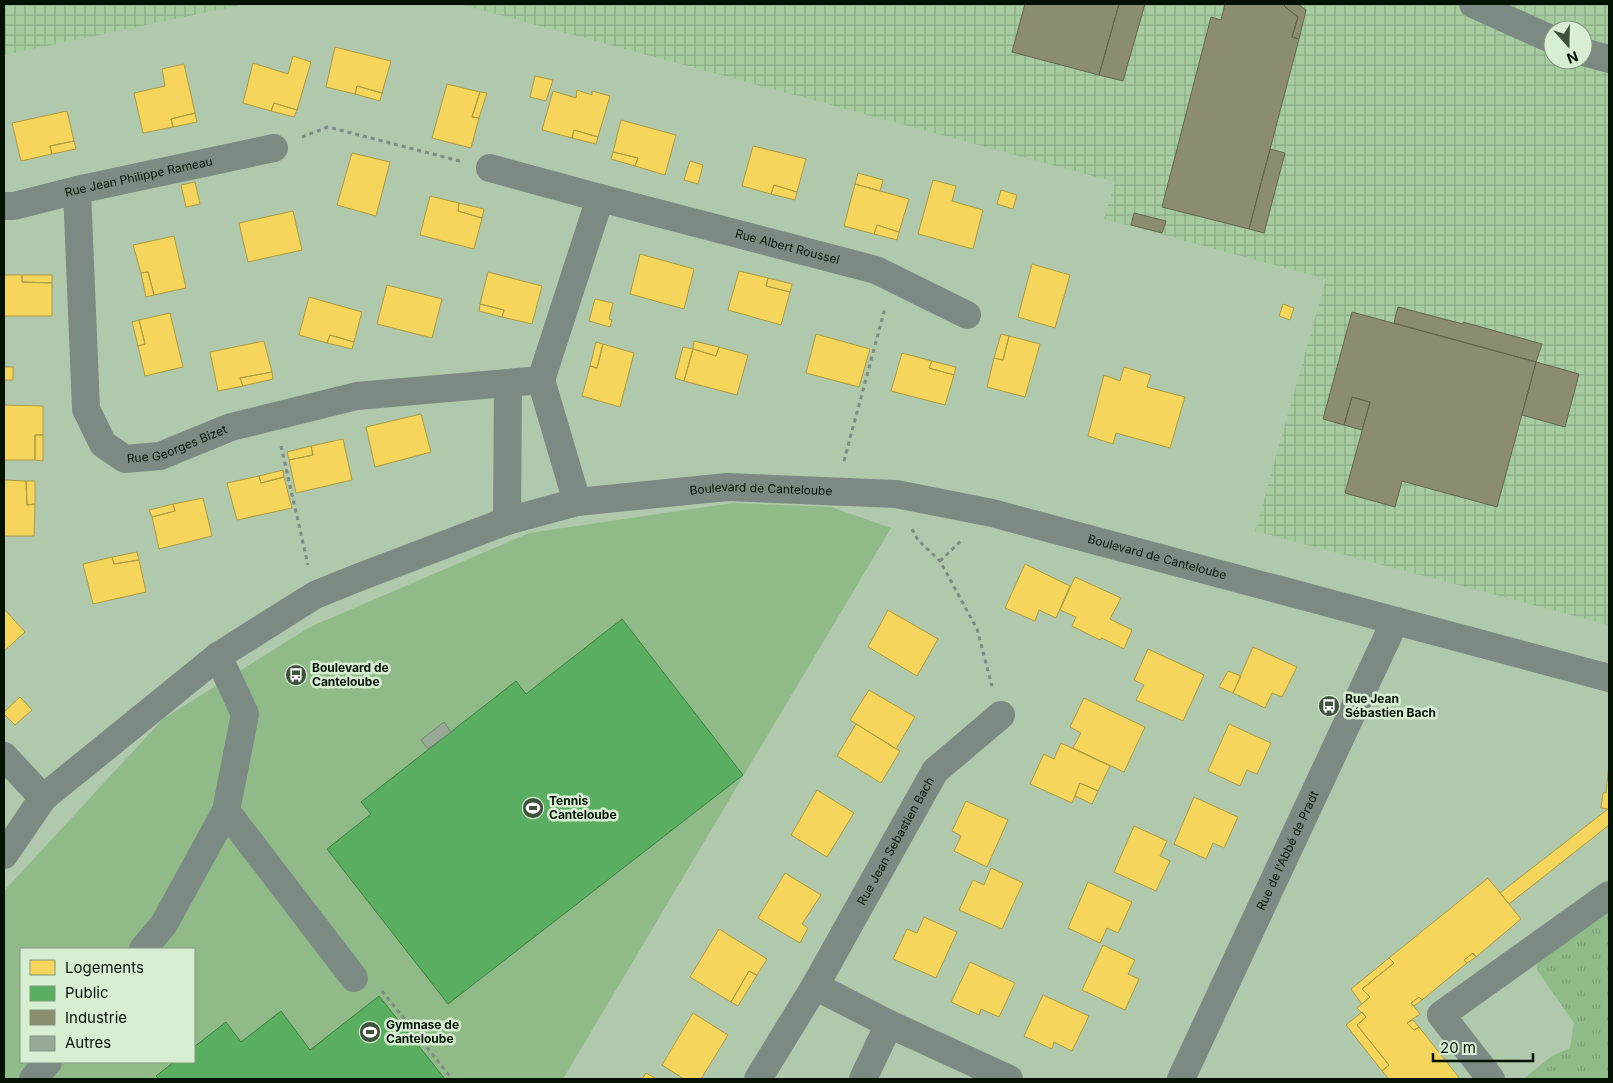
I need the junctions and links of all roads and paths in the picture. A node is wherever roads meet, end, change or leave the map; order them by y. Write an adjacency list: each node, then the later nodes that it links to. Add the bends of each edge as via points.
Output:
1 (1473, 4): 2 (street)
2 (1543, 36)
3 (1593, 55): 4 (street)
4 (1609, 59)
5 (274, 148): 6 (path, via 328,127); 7 (street, Rue Jean Philippe Rameau)
6 (490, 168): 8 (street, Rue Albert Roussel)
7 (77, 190): 9 (street, Rue Jean Philippe Rameau); 14 (street, Rue Georges Bizet, via 86,409 103,444 125,459 160,456 231,427)
8 (600, 198): 10 (street, Rue Albert Roussel, via 876,270); 12 (street)
9 (7, 201)
10 (893, 278): 11 (street, Rue Albert Roussel); 15 (path)
11 (967, 315)
12 (541, 380): 13 (street); 17 (street)
13 (508, 383): 14 (street, Rue Georges Bizet, via 356,396); 18 (street)
14 (274, 416): 19 (path)
15 (836, 492): 16 (street, Boulevard de Canteloube); 17 (street, Boulevard de Canteloube, via 727,487)
16 (896, 494): 20 (street, Boulevard de Canteloube, via 992,513); 23 (path, via 918,540 940,561 977,629)
17 (577, 502): 18 (street, Boulevard de Canteloube)
18 (507, 521): 19 (street, Boulevard de Canteloube)
19 (315, 595): 21 (street, Boulevard de Canteloube)
20 (1395, 621): 22 (street, Boulevard de Canteloube); 39 (street, Rue de l'Abbé de Pradt)
21 (218, 656): 25 (street, Boulevard de Canteloube); 26 (street, via 245,714)
22 (1609, 678)
23 (1001, 715): 31 (street, Rue Jean Sebastien Bach, via 934,771)
24 (4, 756): 25 (street)
25 (42, 798): 27 (street, Boulevard de Canteloube)
26 (226, 811): 29 (street, via 164,924); 30 (street)
27 (4, 855)
28 (1609, 895): 40 (street, via 1441,1015)
29 (144, 948)
30 (354, 978): 35 (path, via 384,992)
31 (816, 986): 32 (street); 36 (street, Rue Jean Sebastien Bach)
32 (889, 1024): 37 (street); 38 (street)
33 (47, 1063): 34 (street)
34 (32, 1079)
35 (452, 1079)
36 (758, 1079)
37 (863, 1079)
38 (1009, 1079)
39 (1181, 1079)
40 (1491, 1079)

